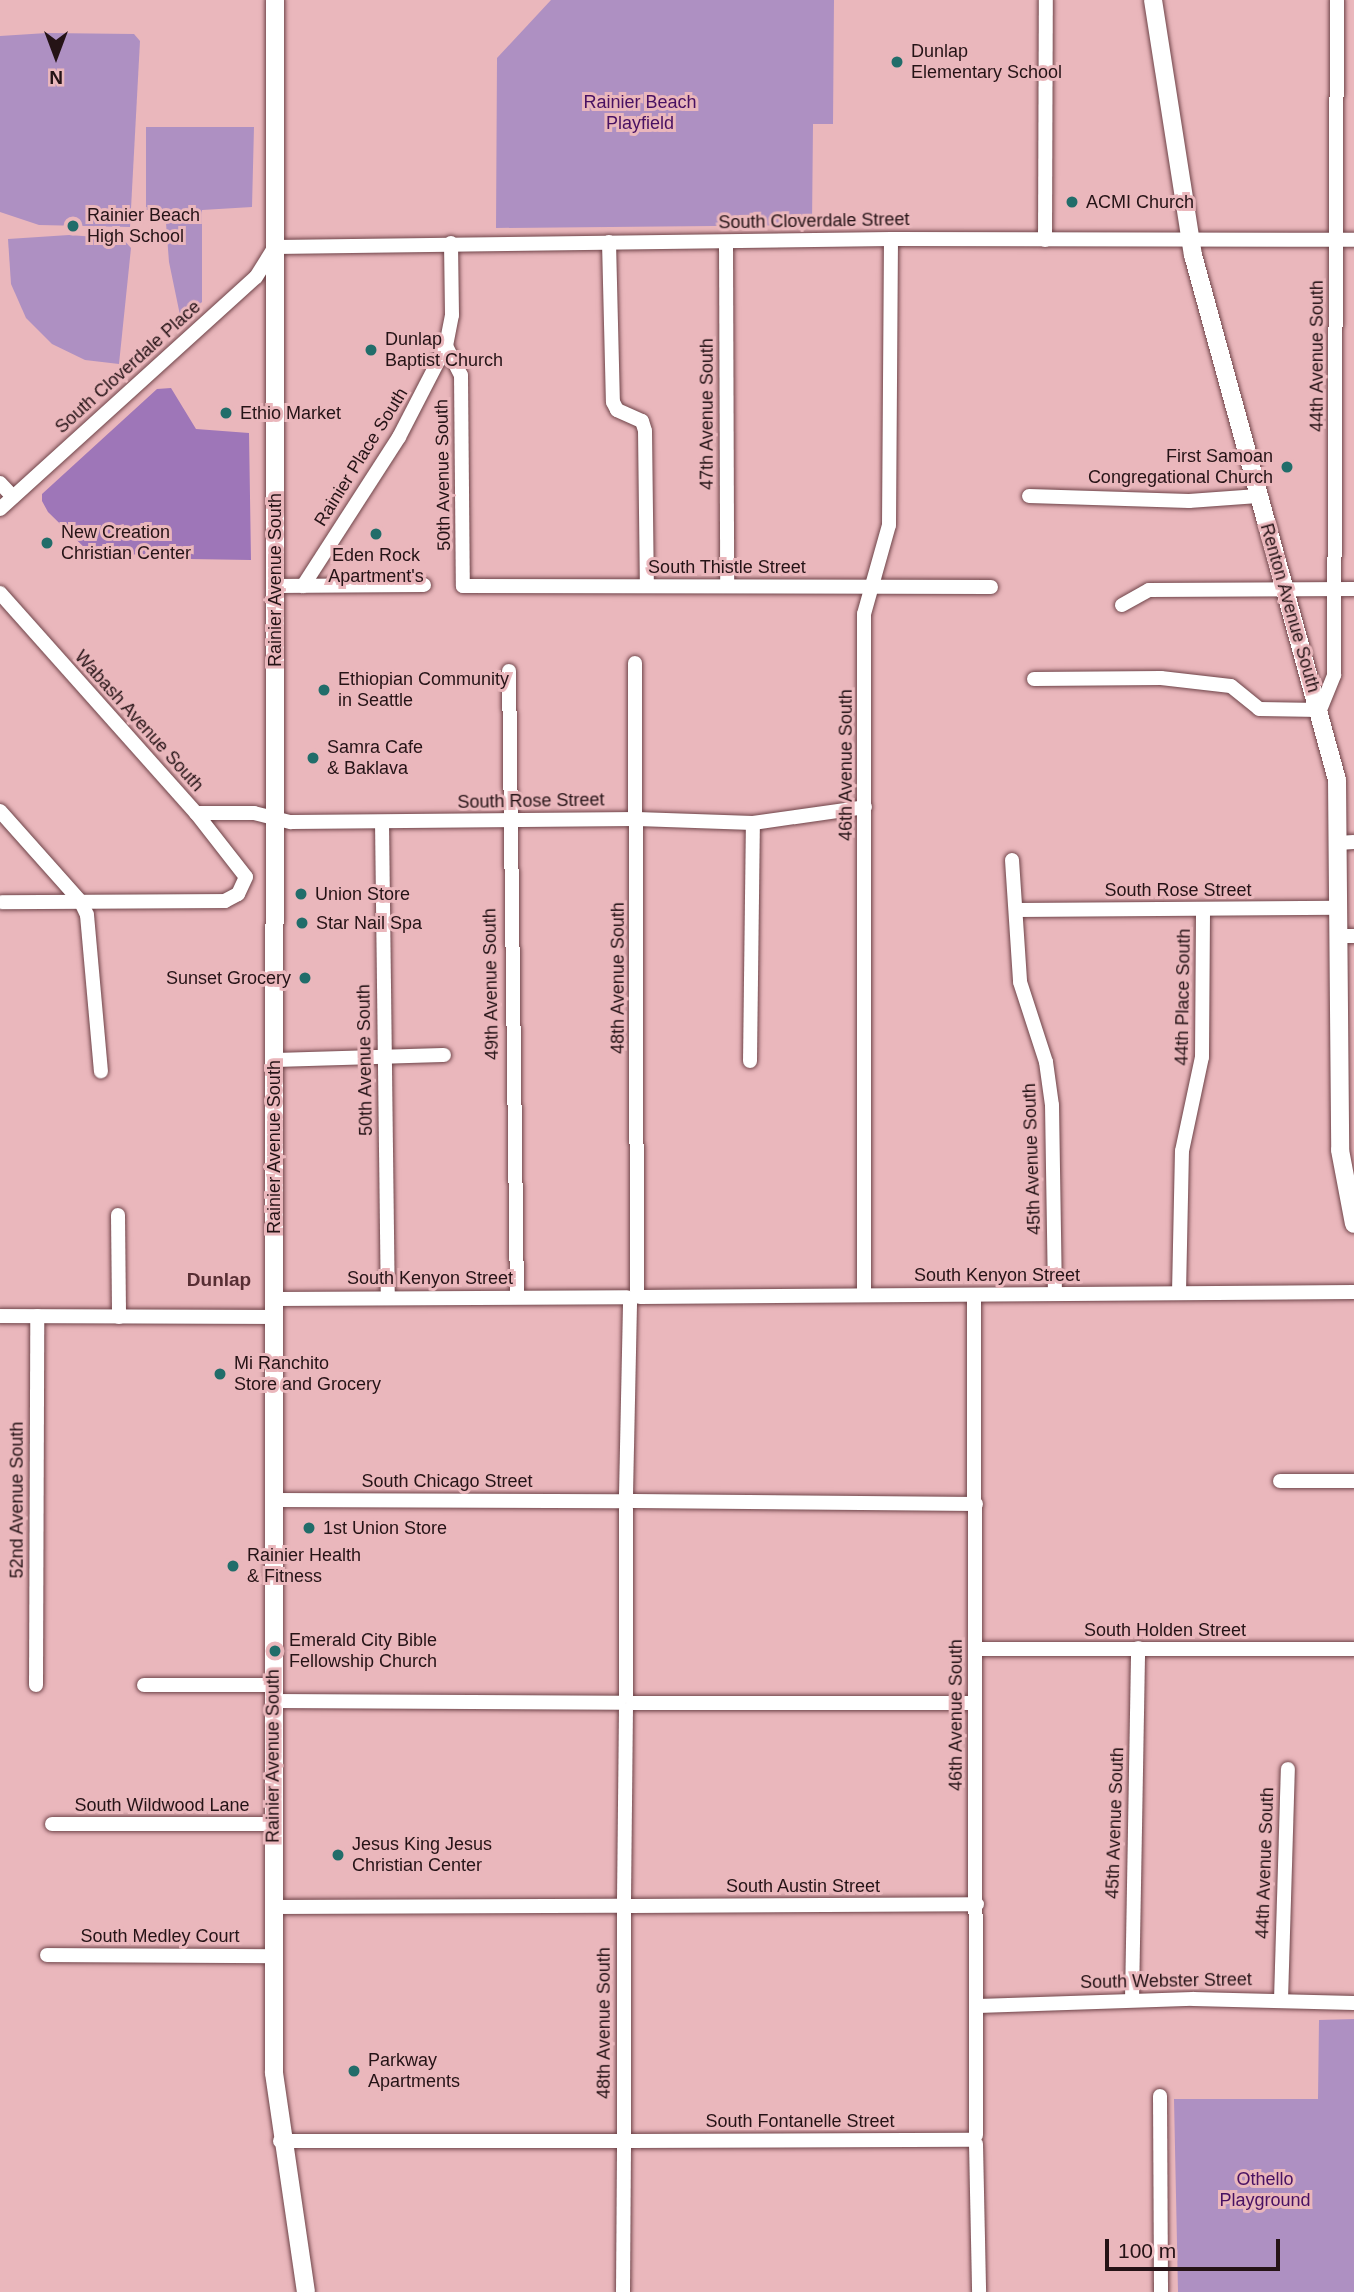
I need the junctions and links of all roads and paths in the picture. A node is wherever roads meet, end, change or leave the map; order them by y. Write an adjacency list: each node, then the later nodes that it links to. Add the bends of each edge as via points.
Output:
1 (275, 0): 13 (main road, Rainier Avenue South)
2 (1046, 0): 6 (street)
3 (1153, 0): 7 (main road, Renton Avenue South)
4 (1337, 0): 8 (street, 44th Avenue South)
5 (891, 239): 6 (street, South Cloverdale Street); 11 (street, South Cloverdale Street); 26 (street, 46th Avenue South, via 890,525)
6 (1045, 240): 7 (street, South Cloverdale Street)
7 (1190, 240): 8 (street, South Cloverdale Street); 17 (main road, Renton Avenue South)
8 (1337, 240): 9 (street, South Cloverdale Street); 29 (street, 44th Avenue South)
9 (1354, 240)
10 (610, 242): 11 (street, South Cloverdale Street); 12 (street, South Cloverdale Street); 24 (street, via 614,406 642,421 645,431)
11 (726, 242): 25 (street, 47th Avenue South)
12 (451, 243): 13 (street, South Cloverdale Street); 14 (street, via 452,315)
13 (275, 247): 18 (street, South Cloverdale Place, via 256,277); 21 (main road, Rainier Avenue South)
14 (446, 346): 22 (street, Rainier Place South, via 399,437); 23 (street, 50th Avenue South, via 461,374)
15 (0, 482): 18 (street)
16 (1029, 496): 17 (street, via 1189,501)
17 (1258, 496): 30 (main road, Renton Avenue South)
18 (13, 497): 19 (street, South Cloverdale Place)
19 (0, 509)
20 (424, 585): 22 (street)
21 (275, 586): 22 (street); 40 (main road, Rainier Avenue South)
22 (303, 586)
23 (463, 586): 24 (street, South Thistle Street)
24 (648, 586): 25 (street, South Thistle Street)
25 (727, 586): 26 (street, South Thistle Street)
26 (869, 586): 27 (street, South Thistle Street); 37 (street, 46th Avenue South, via 864,614)
27 (991, 587)
28 (1354, 589): 29 (street)
29 (1335, 590): 30 (street); 36 (street, 44th Avenue South, via 1334,675)
30 (1285, 591): 32 (street, via 1267,587 1149,590); 36 (main road, Renton Avenue South)
31 (0, 593): 39 (street, Wabash Avenue South)
32 (1122, 605)
33 (635, 663): 41 (street, 48th Avenue South)
34 (509, 671): 42 (street, 49th Avenue South)
35 (1034, 679): 36 (street, via 1161,678 1231,686 1259,709)
36 (1320, 710): 45 (main road, Renton Avenue South)
37 (865, 807): 44 (street, South Rose Street); 63 (street, 46th Avenue South)
38 (0, 811): 48 (street)
39 (197, 813): 40 (street, South Rose Street, via 254,813); 48 (street, Wabash Avenue South, via 246,877 238,894 225,901)
40 (275, 818): 43 (street, South Rose Street); 55 (main road, Rainier Avenue South)
41 (636, 819): 42 (street, South Rose Street); 44 (street, South Rose Street); 66 (street, 48th Avenue South, via 640,1284)
42 (509, 821): 43 (street, South Rose Street); 65 (street, 49th Avenue South)
43 (382, 822): 54 (street, 50th Avenue South)
44 (753, 823): 56 (street)
45 (1346, 842): 49 (main road, Renton Avenue South)
46 (1012, 860): 51 (street, 45th Avenue South)
47 (2, 902): 48 (street)
48 (81, 902): 57 (street, via 89,927)
49 (1339, 908): 50 (street, South Rose Street); 52 (main road, Renton Avenue South)
50 (1203, 909): 51 (street, South Rose Street); 61 (street, 44th Place South, via 1202,1057 1182,1151)
51 (1017, 910): 62 (street, 45th Avenue South, via 1020,982 1046,1062 1052,1105)
52 (1346, 936): 59 (main road, Renton Avenue South, via 1340,1150)
53 (444, 1055): 54 (street)
54 (384, 1058): 55 (street); 68 (street, 50th Avenue South)
55 (274, 1060): 67 (main road, Rainier Avenue South)
56 (750, 1061)
57 (101, 1071)
58 (118, 1215): 71 (street)
59 (1354, 1224)
60 (1354, 1292): 61 (street, South Kenyon Street)
61 (1179, 1293): 62 (street, South Kenyon Street)
62 (1055, 1294): 64 (street, South Kenyon Street)
63 (864, 1295): 64 (street, South Kenyon Street); 66 (street, South Kenyon Street)
64 (974, 1295): 77 (street, 46th Avenue South)
65 (517, 1297): 66 (street, South Kenyon Street); 68 (street, South Kenyon Street)
66 (634, 1297): 76 (street, 48th Avenue South)
67 (275, 1298): 68 (street, South Kenyon Street); 72 (main road, Rainier Avenue South)
68 (388, 1298)
69 (0, 1316): 70 (street)
70 (37, 1316): 71 (street); 81 (street, 52nd Avenue South)
71 (119, 1317): 72 (street)
72 (274, 1317): 75 (main road, Rainier Avenue South)
73 (1280, 1481): 74 (street)
74 (1354, 1481)
75 (273, 1500): 76 (street, South Chicago Street); 83 (main road, Rainier Avenue South)
76 (626, 1502): 77 (street, South Chicago Street); 84 (street, 48th Avenue South)
77 (976, 1504): 79 (street, 46th Avenue South)
78 (1138, 1648): 79 (street, South Holden Street); 80 (street, South Holden Street); 94 (street, 45th Avenue South)
79 (975, 1649): 85 (street, 46th Avenue South)
80 (1354, 1649)
81 (36, 1685)
82 (144, 1685): 83 (street)
83 (273, 1693): 84 (street); 88 (main road, Rainier Avenue South)
84 (626, 1703): 85 (street); 90 (street, 48th Avenue South)
85 (975, 1703): 89 (street, 46th Avenue South)
86 (1287, 1769): 95 (street, 44th Avenue South)
87 (52, 1824): 88 (street, South Wildwood Lane)
88 (272, 1824): 91 (main road, Rainier Avenue South)
89 (977, 1905): 90 (street, South Austin Street); 97 (street, 46th Avenue South)
90 (624, 1906): 91 (street, South Austin Street); 101 (street, 48th Avenue South)
91 (272, 1907): 93 (main road, Rainier Avenue South)
92 (47, 1955): 93 (street, South Medley Court)
93 (272, 1956): 100 (main road, Rainier Avenue South)
94 (1132, 2000): 95 (street, South Webster Street); 97 (street, South Webster Street)
95 (1281, 2000): 96 (street, South Webster Street)
96 (1354, 2003)
97 (978, 2006): 99 (street, 46th Avenue South)
98 (1160, 2095): 105 (street)
99 (974, 2139): 101 (street, South Fontanelle Street); 104 (street, 46th Avenue South)
100 (280, 2141): 101 (street, South Fontanelle Street); 102 (main road, Rainier Avenue South)
101 (624, 2141): 103 (street, 48th Avenue South)
102 (306, 2292)
103 (623, 2292)
104 (979, 2292)
105 (1161, 2292)

